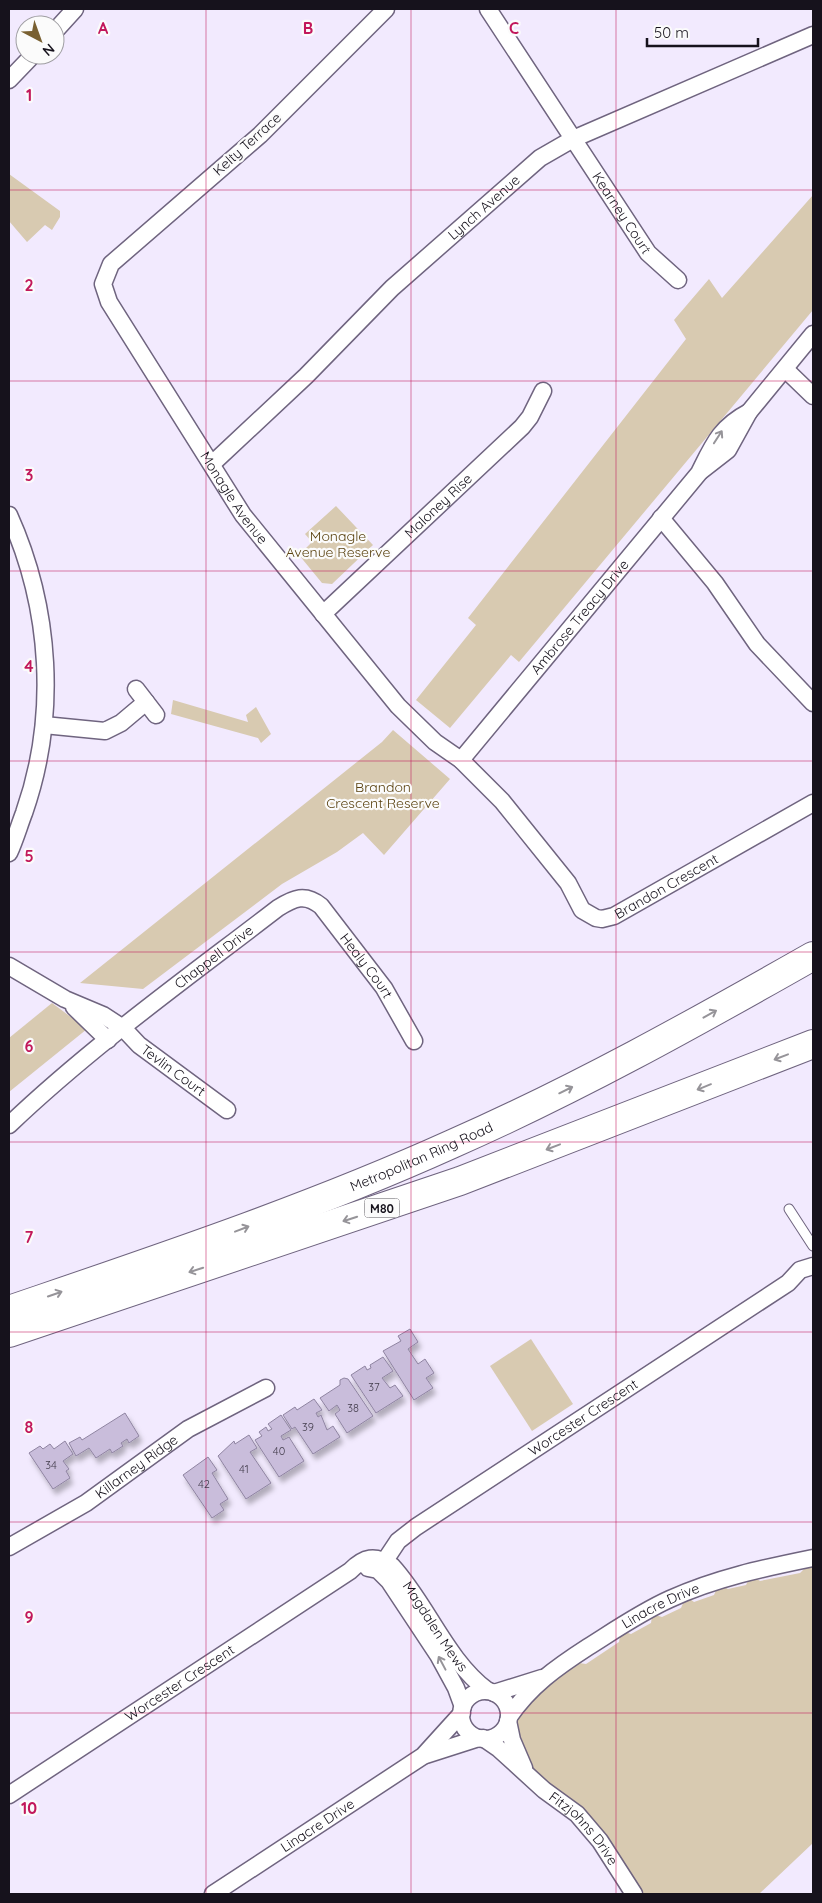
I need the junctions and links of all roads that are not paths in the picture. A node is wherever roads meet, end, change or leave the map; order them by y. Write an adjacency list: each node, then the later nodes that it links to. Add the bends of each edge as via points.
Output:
1 (75, 9): 4 (street)
2 (386, 9): 9 (street, Kelty Terrace, via 260,135 111,264)
3 (488, 9): 8 (street)
4 (65, 20)
5 (813, 35): 8 (street, Lynch Avenue)
6 (24, 65): 7 (street)
7 (9, 80)
8 (573, 139): 10 (street, Kearney Court, via 648,253); 15 (street, Lynch Avenue, via 540,158 392,288 306,376)
9 (105, 276): 15 (street, Monagle Avenue, via 104,290 109,302)
10 (678, 280)
11 (813, 334): 12 (street, Ambrose Treacy Drive)
12 (785, 369): 14 (street); 17 (street, Ambrose Treacy Drive, via 749,412 728,450 699,473)
13 (543, 391): 18 (street, Maloney Rise, via 522,427)
14 (813, 396)
15 (212, 464): 18 (street, Monagle Avenue, via 250,524)
16 (9, 515): 21 (street, via 28,566 38,607 46,666)
17 (662, 518): 19 (street, via 715,583 758,644); 22 (street, Ambrose Treacy Drive)
18 (323, 614): 22 (street, Monagle Avenue, via 398,706 435,742)
19 (813, 703)
20 (156, 715): 21 (street, via 141,695 121,723 105,731)
21 (44, 725): 24 (street, via 37,770)
22 (461, 760): 23 (street, Brandon Crescent, via 502,801 563,876 582,910 589,916 602,919 623,911)
23 (813, 803)
24 (9, 853)
25 (309, 898): 31 (street, Chappell Drive, via 297,898 278,908); 33 (street, Healy Court, via 321,906 384,988)
26 (9, 956): 29 (street)
27 (813, 956): 42 (highway, Metropolitan Ring Road / M80, one-way to 27, via 239,1230 452,1145 633,1056)
28 (9, 966): 29 (street)
29 (24, 974): 30 (street)
30 (65, 999): 31 (street); 32 (street)
31 (123, 1028): 32 (street, Chappell Drive); 35 (street, Tevlin Court, via 148,1052)
32 (108, 1040): 36 (street, Chappell Drive)
33 (414, 1041)
34 (813, 1044): 43 (highway, M80, one-way to 43, via 460,1182)
35 (227, 1110)
36 (9, 1125)
37 (790, 1209): 38 (lane)
38 (813, 1246)
39 (813, 1266): 41 (street, Worcester Crescent, via 800,1270)
40 (813, 1276): 41 (street, Worcester Crescent)
41 (788, 1283): 49 (street, Worcester Crescent, via 416,1527 398,1541)
42 (9, 1310)
43 (9, 1333)
44 (266, 1388): 45 (street, Killarney Ridge, via 188,1429 99,1494)
45 (9, 1547)
46 (813, 1558): 47 (street, Linacre Drive)
47 (792, 1562): 48 (street, Linacre Drive); 50 (street, Linacre Drive, via 726,1578 670,1599 615,1630)
48 (813, 1563)
49 (382, 1566): 51 (street, Magdalen Mews, via 400,1575 472,1677); 52 (street, Magdalen Mews, one-way to 49, via 456,1688 438,1654); 57 (street, Worcester Crescent, via 350,1571)
50 (543, 1678): 51 (street, Linacre Drive); 53 (street, Linacre Drive, via 520,1701)
51 (491, 1692): 52 (street, via 470,1697); 53 (street, via 507,1705)
52 (462, 1710): 54 (street, via 468,1731); 55 (street, Linacre Drive)
53 (509, 1719): 54 (street, via 502,1732); 56 (street, via 512,1740)
54 (481, 1738): 55 (street, Linacre Drive); 56 (street, Fitzjohns Drive)
55 (423, 1756): 58 (street, Linacre Drive)
56 (525, 1771): 59 (street, Fitzjohns Drive, via 590,1828)
57 (9, 1795)
58 (213, 1894)
59 (634, 1894)

